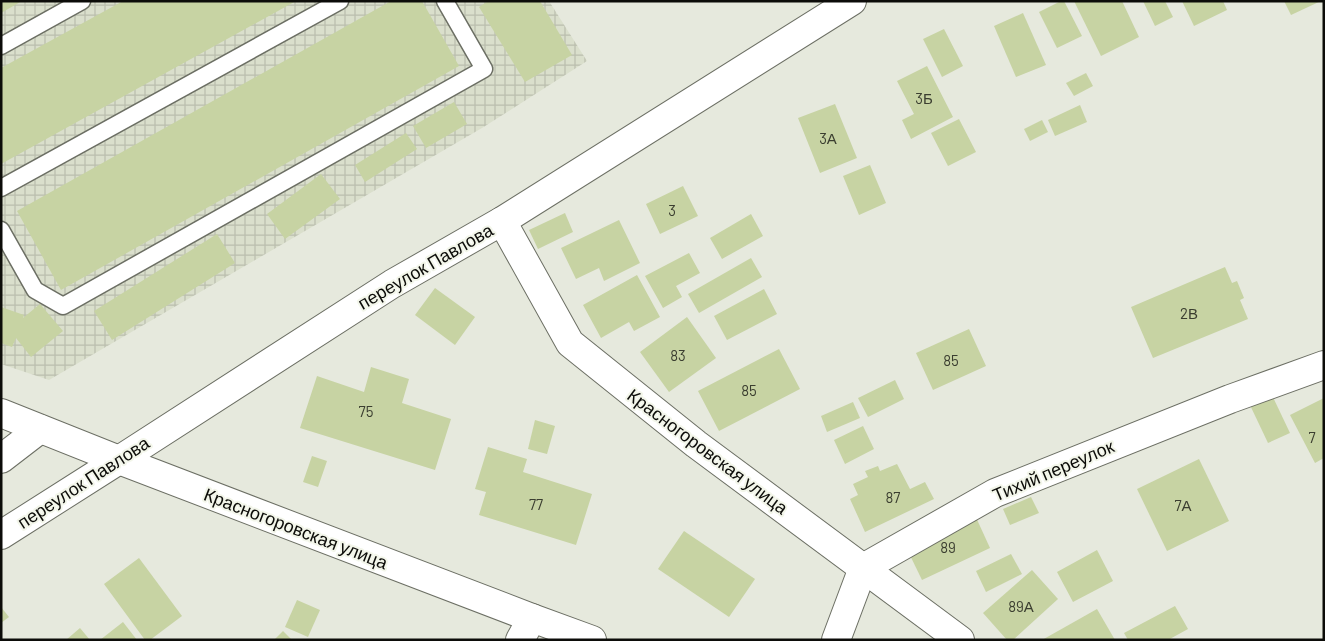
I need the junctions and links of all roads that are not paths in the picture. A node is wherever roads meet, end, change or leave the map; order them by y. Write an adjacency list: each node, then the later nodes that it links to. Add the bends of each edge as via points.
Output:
1 (82, 1): 5 (lane)
2 (340, 1): 6 (lane)
3 (446, 1): 8 (lane, via 484,69 63,306 35,290)
4 (852, 1): 7 (street, переулок Павлова)
5 (1, 46)
6 (1, 188)
7 (502, 221): 13 (street, переулок Павлова, via 392,284); 15 (street, Красногоровская улица, via 570,343 696,444)
8 (1, 230)
9 (1324, 365): 15 (street, Тихий переулок, via 1230,398 994,493)
10 (1, 413): 11 (street, Красногоровская улица)
11 (40, 429): 12 (street); 13 (street, Красногоровская улица)
12 (1, 459)
13 (119, 460): 14 (street, переулок Павлова); 16 (street, Красногоровская улица)
14 (1, 535)
15 (863, 568): 18 (street); 19 (street, Красногоровская улица)
16 (526, 629): 17 (street, Красногоровская улица)
17 (592, 640)
18 (836, 640)
19 (960, 640)

